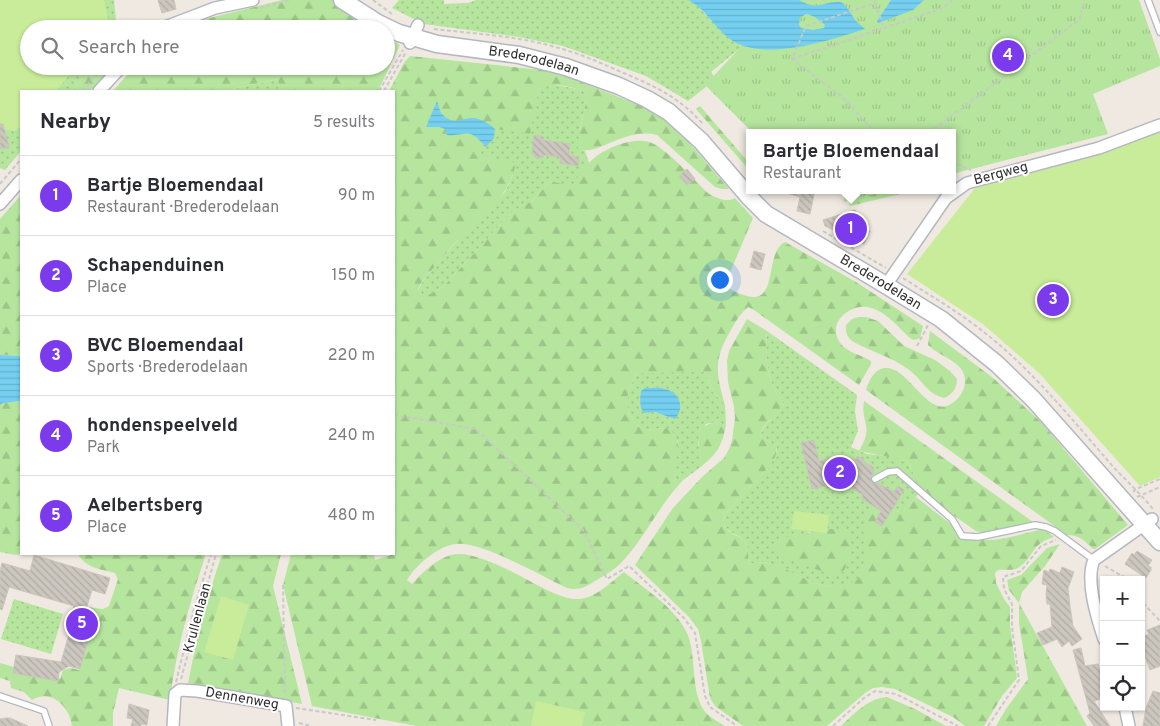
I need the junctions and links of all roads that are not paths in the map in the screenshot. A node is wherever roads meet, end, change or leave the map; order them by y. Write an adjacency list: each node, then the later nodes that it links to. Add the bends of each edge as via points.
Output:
1 (254, 0): 5 (street, via 215,8)
2 (342, 0): 6 (street, Brederodelaan)
3 (357, 0): 7 (street, Brederodelaan)
4 (1148, 0): 10 (lane)
5 (184, 20)
6 (373, 20)
7 (392, 20)
8 (395, 21): 11 (street, Brederodelaan)
9 (395, 28): 11 (street, Brederodelaan)
10 (1160, 32)
11 (414, 34): 16 (street, Brederodelaan, via 436,44 519,55 619,86 681,116)
12 (114, 75): 13 (street)
13 (100, 90)
14 (1160, 125): 17 (street, Bergweg, via 1099,148 967,183)
15 (20, 181): 20 (street)
16 (746, 186)
17 (956, 191)
18 (752, 194): 21 (street, Brederodelaan, via 766,214 777,216)
19 (952, 194): 21 (street, Bergweg)
20 (0, 204)
21 (888, 282): 23 (street, Brederodelaan, via 938,314 992,359)
22 (875, 479): 25 (lane, via 888,472 897,472 952,519 962,536 978,537 1035,525 1046,527)
23 (1153, 521): 24 (street, Brederodelaan); 25 (street)
24 (1160, 542)
25 (1094, 560): 26 (street, via 1091,581)
26 (1100, 619)
27 (0, 696): 29 (lane, via 44,711)
28 (1126, 711): 32 (street)
29 (49, 726)
30 (173, 726): 31 (street, Dennenweg, via 178,689 286,706)
31 (288, 726)
32 (1129, 726)

